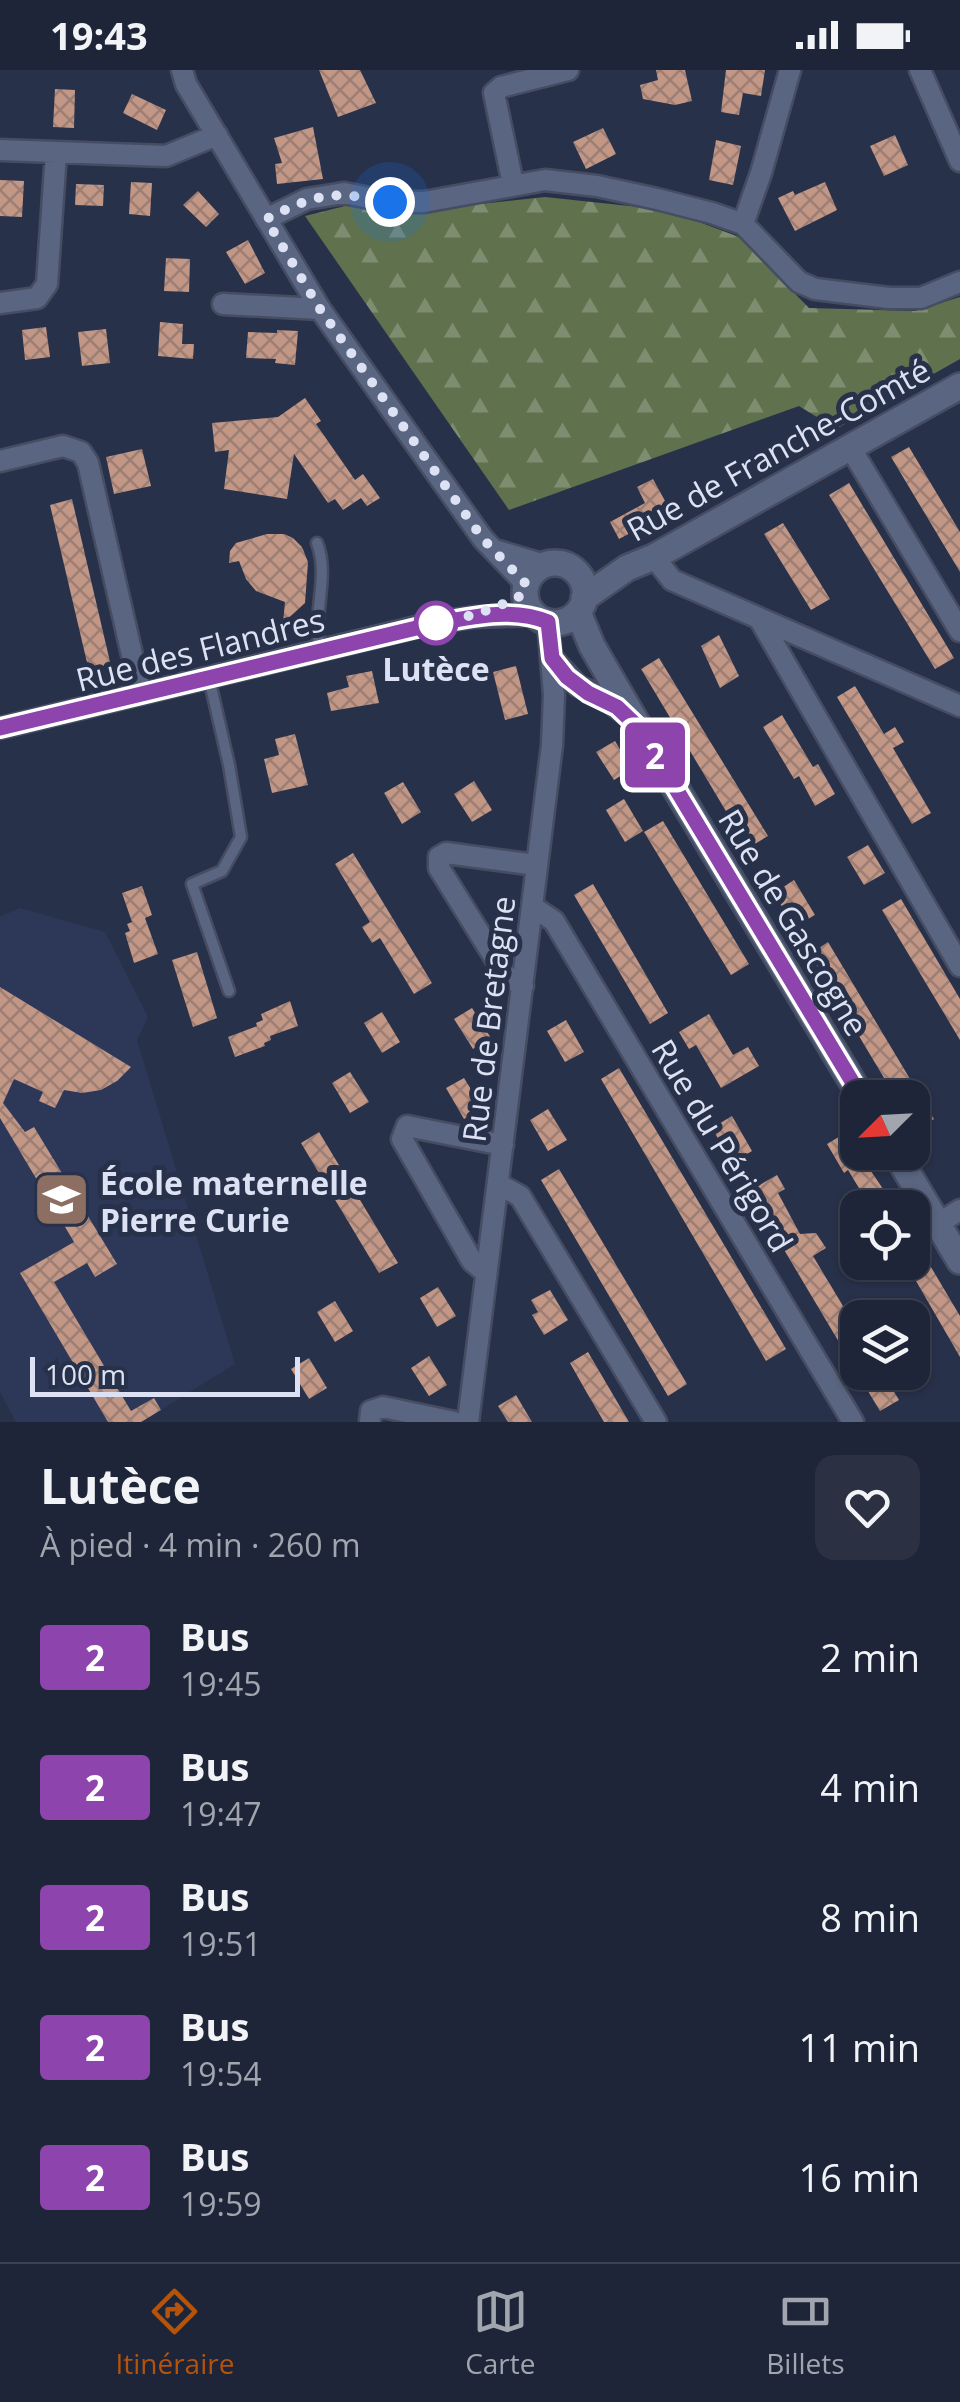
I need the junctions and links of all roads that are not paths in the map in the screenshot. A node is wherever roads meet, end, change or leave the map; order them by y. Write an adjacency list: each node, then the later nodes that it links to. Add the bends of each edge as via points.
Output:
1 (182, 70): 5 (street)
2 (568, 70): 9 (street, via 494,93)
3 (790, 70): 11 (street)
4 (920, 70): 8 (street)
5 (216, 135): 7 (street, via 166,156); 10 (street)
6 (0, 150): 7 (street)
7 (56, 153): 13 (street, via 47,284 38,298)
8 (960, 161)
9 (513, 184): 10 (street, via 424,202 344,193 307,199); 11 (street, via 596,186)
10 (266, 219): 15 (street)
11 (743, 224): 12 (street, via 799,282 816,289 921,298)
12 (960, 282)
13 (0, 303)
14 (223, 304): 15 (street)
15 (320, 309): 20 (street)
16 (960, 386): 17 (street, Rue de Franche-Comté)
17 (850, 447): 21 (street, Rue de Franche-Comté); 26 (street)
18 (0, 462): 32 (street, via 62,446 81,452 88,463)
19 (317, 543): 27 (lane, via 324,562 315,628)
20 (492, 548): 22 (street); 24 (street)
21 (654, 557): 23 (street, Rue de Franche-Comté); 25 (street, via 672,580)
22 (545, 564): 23 (street, via 564,564); 24 (street, via 530,576)
23 (580, 594): 24 (street, via 564,622); 28 (street, Rue de Gascogne)
24 (533, 604): 27 (street, Rue des Flandres); 29 (street, Rue de Bretagne)
25 (759, 618): 33 (street); 39 (street)
26 (960, 631)
27 (320, 650): 30 (street, Rue des Flandres)
28 (600, 657): 31 (street); 35 (street, Rue de Gascogne)
29 (552, 658): 31 (street, Rue de Gascogne); 36 (street, Rue de Bretagne)
30 (209, 678): 32 (street, Rue des Flandres); 41 (lane, via 241,837 222,871 192,884)
31 (588, 693): 35 (street, Rue de Gascogne, via 606,699); 36 (street, via 562,714)
32 (141, 694): 34 (street, Rue des Flandres)
33 (960, 706)
34 (0, 728)
35 (640, 729): 42 (street, Rue de Gascogne)
36 (552, 745): 37 (street, Rue de Bretagne)
37 (536, 865): 38 (street, Rue de Bretagne); 40 (street, via 439,857 439,868 506,976)
38 (532, 907): 40 (street, Rue de Bretagne); 53 (street, Rue du Périgord, via 554,921)
39 (960, 966)
40 (522, 986): 43 (street, Rue de Bretagne)
41 (229, 991)
42 (851, 1080)
43 (503, 1146): 45 (street, Rue de Bretagne); 48 (street, via 407,1126 402,1139 472,1261)
44 (910, 1170): 46 (street)
45 (498, 1184): 48 (street, Rue de Bretagne); 52 (street, via 520,1196)
46 (949, 1217): 47 (street)
47 (960, 1262)
48 (485, 1272): 51 (street, Rue de Bretagne)
49 (370, 1422): 50 (street, via 370,1411 383,1407)
50 (454, 1422)
51 (468, 1422)
52 (656, 1422)
53 (853, 1422)

